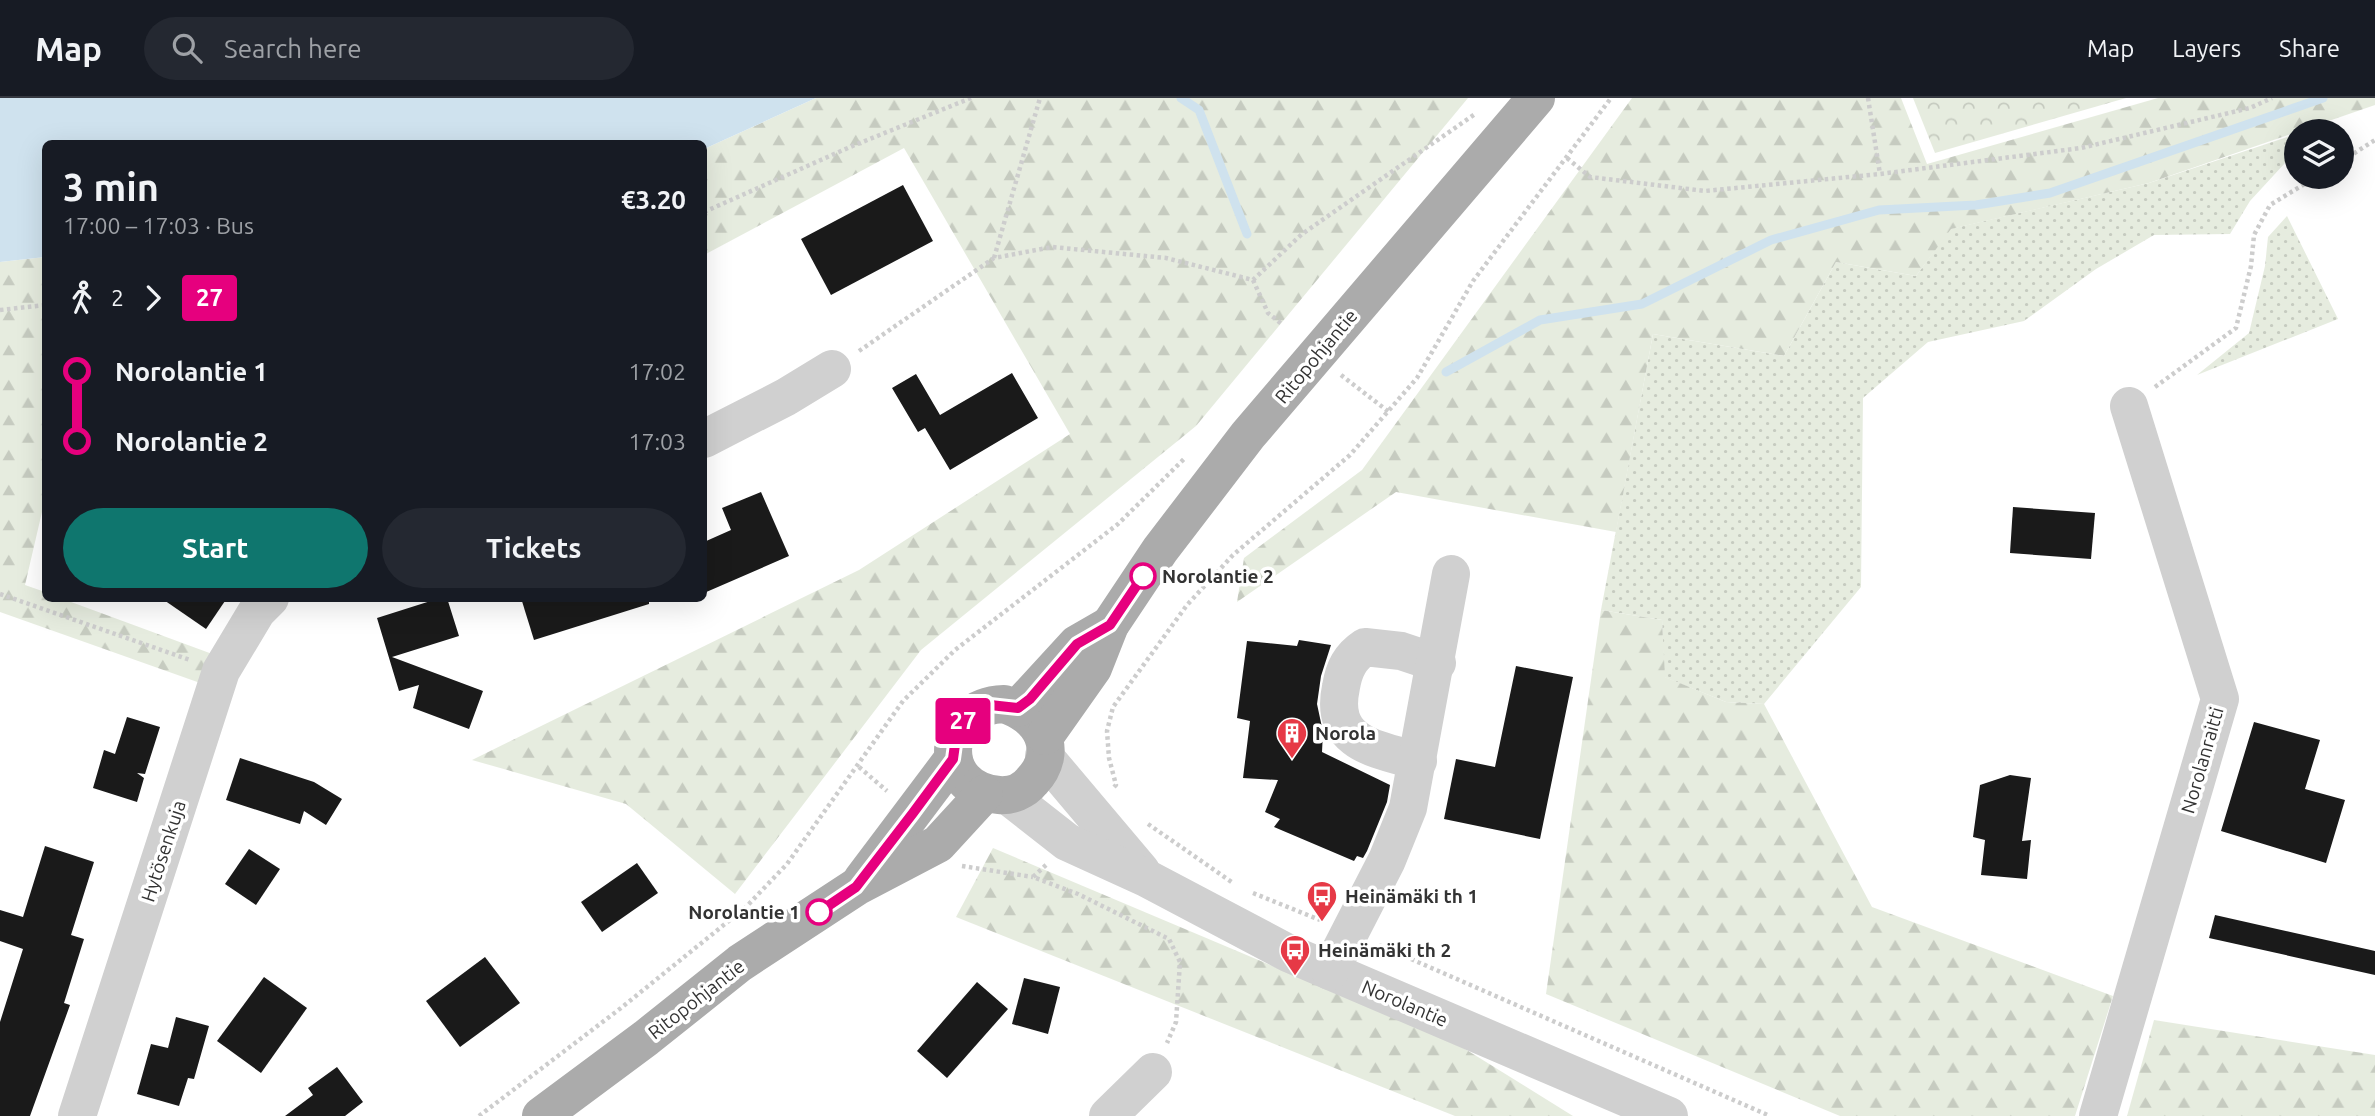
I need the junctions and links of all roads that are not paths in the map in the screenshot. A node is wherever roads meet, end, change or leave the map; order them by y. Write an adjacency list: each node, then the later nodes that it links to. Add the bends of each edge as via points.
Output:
1 (1536, 98): 7 (main road, Ritopohjantie, via 1248,435 1160,550)
2 (832, 369): 4 (street)
3 (2129, 405): 22 (street, Norolanraitti, via 2220,699)
4 (707, 437)
5 (1451, 574): 8 (street)
6 (266, 602): 18 (street, Hytösenkuja, via 220,671)
7 (1110, 625): 9 (main road, Ritopohjantie, via 1077,644); 10 (main road, Ritopohjantie, via 1093,668)
8 (1437, 663): 12 (street); 12 (street, via 1401,651 1365,647 1351,656 1341,685 1338,712 1347,731 1360,742)
9 (1018, 708): 10 (main road, via 1030,716); 11 (main road, via 1004,704 976,709 957,730)
10 (1045, 746): 13 (main road, via 1032,782); 14 (street, Norolantie)
11 (953, 759): 13 (main road, via 967,783); 15 (main road, Ritopohjantie)
12 (1418, 761): 16 (street, via 1408,808 1387,860)
13 (996, 795): 14 (street, Norolantie); 15 (main road, Ritopohjantie, via 938,844)
14 (1078, 827): 16 (street, Norolantie, via 1146,878)
15 (856, 887): 19 (main road, Ritopohjantie, via 740,963)
16 (1330, 971): 21 (street, Norolantie)
17 (1153, 1072): 20 (street)
18 (77, 1116)
19 (541, 1116)
20 (1108, 1116)
21 (1669, 1116)
22 (2098, 1116)

